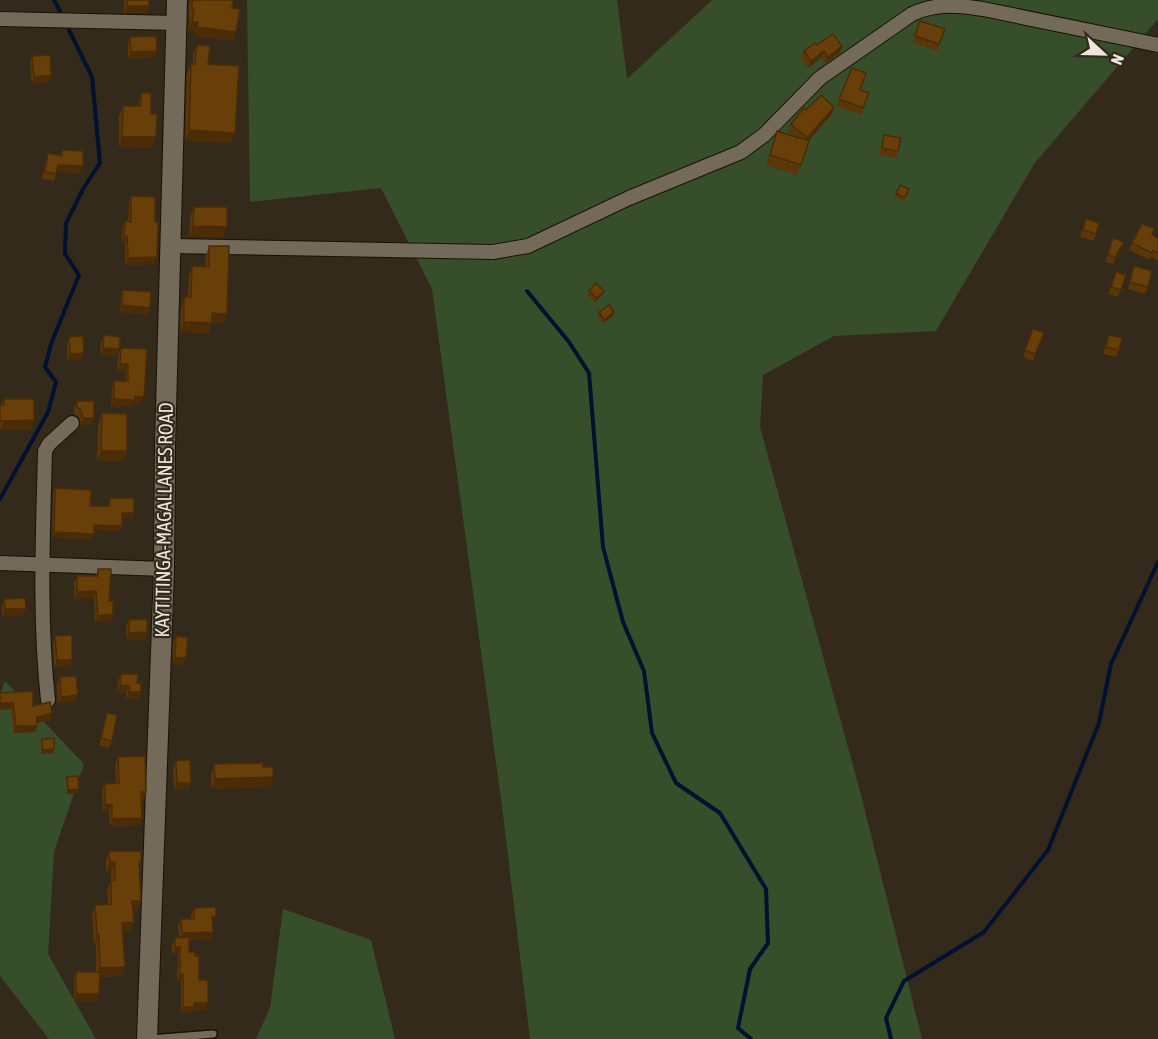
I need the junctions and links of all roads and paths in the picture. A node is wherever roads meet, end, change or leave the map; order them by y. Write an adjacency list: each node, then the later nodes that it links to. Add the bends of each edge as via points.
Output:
1 (177, 0): 4 (main road, KAYTITINGA-MAGALLANES ROAD)
2 (927, 4): 5 (street, via 983,9); 6 (street, via 820,78 769,130 741,152 629,198 528,246 493,252)
3 (0, 20): 4 (street)
4 (177, 22): 6 (main road, KAYTITINGA-MAGALLANES ROAD)
5 (1158, 45)
6 (172, 246): 10 (main road, KAYTITINGA-MAGALLANES ROAD)
7 (72, 423): 9 (street, via 45,452)
8 (0, 563): 9 (street)
9 (42, 566): 10 (street); 11 (street)
10 (164, 569): 13 (main road, KAYTITINGA-MAGALLANES ROAD)
11 (48, 700)
12 (213, 1034): 13 (lane)
13 (149, 1039)

